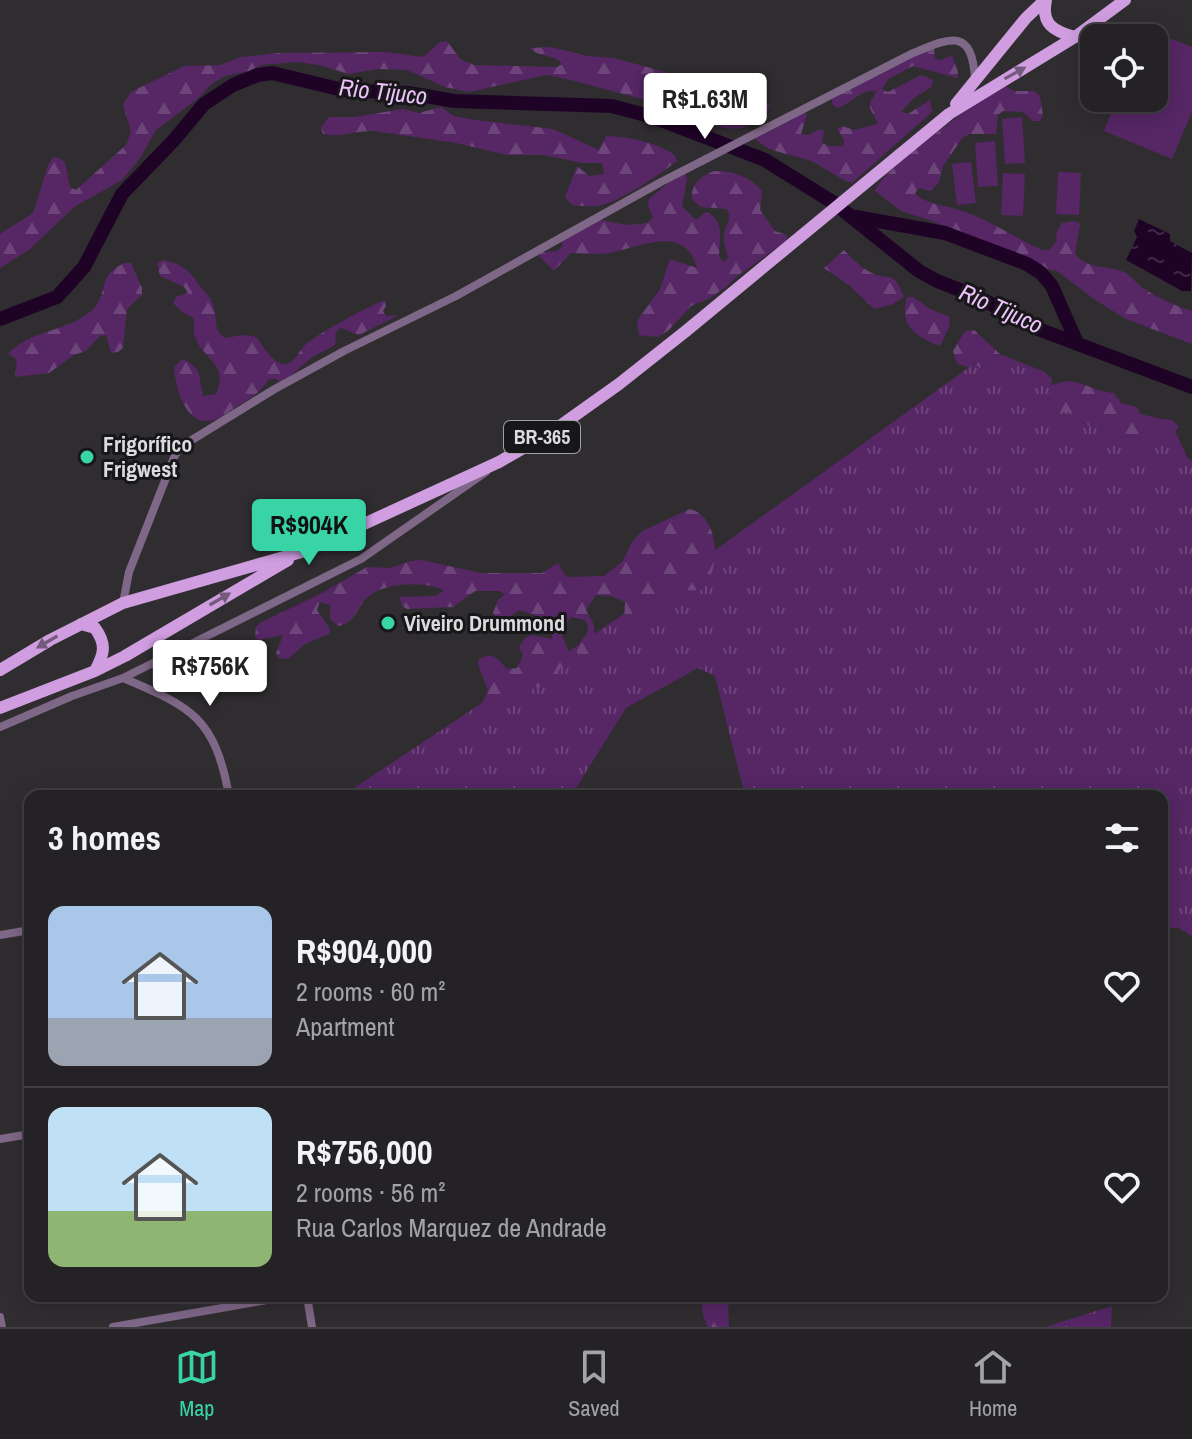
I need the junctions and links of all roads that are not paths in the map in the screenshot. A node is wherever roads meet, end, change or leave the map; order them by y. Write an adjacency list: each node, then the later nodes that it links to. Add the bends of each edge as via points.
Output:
1 (1046, 0): 3 (main road, BR-365, via 1047,23); 4 (main road, BR-365)
2 (1125, 0): 3 (main road, BR-365)
3 (1075, 37): 5 (main road, BR-365, one-way to 3)
4 (976, 80): 5 (main road, BR-365); 8 (street, via 969,47 955,40 911,54 273,390 182,446 167,470)
5 (949, 114): 6 (main road, BR-365, via 619,384)
6 (499, 462): 7 (main road, BR-365); 12 (street, via 361,559)
7 (305, 551): 8 (main road, BR-365); 11 (main road, BR-365, one-way to 7)
8 (123, 603): 9 (main road, BR-365)
9 (81, 624): 10 (main road, BR-365, one-way to 10); 11 (main road, via 95,628 103,641)
10 (0, 670)
11 (95, 671): 13 (main road, BR-365)
12 (123, 678): 14 (street); 15 (street, via 188,708 221,756)
13 (0, 708)
14 (0, 727)
15 (228, 790)
16 (24, 931): 17 (street)
17 (0, 935)
18 (24, 1135): 19 (street)
19 (0, 1139)
20 (256, 1302): 24 (street)
21 (308, 1302): 25 (street)
22 (0, 1317): 23 (street)
23 (2, 1327)
24 (113, 1327)
25 (312, 1327)

